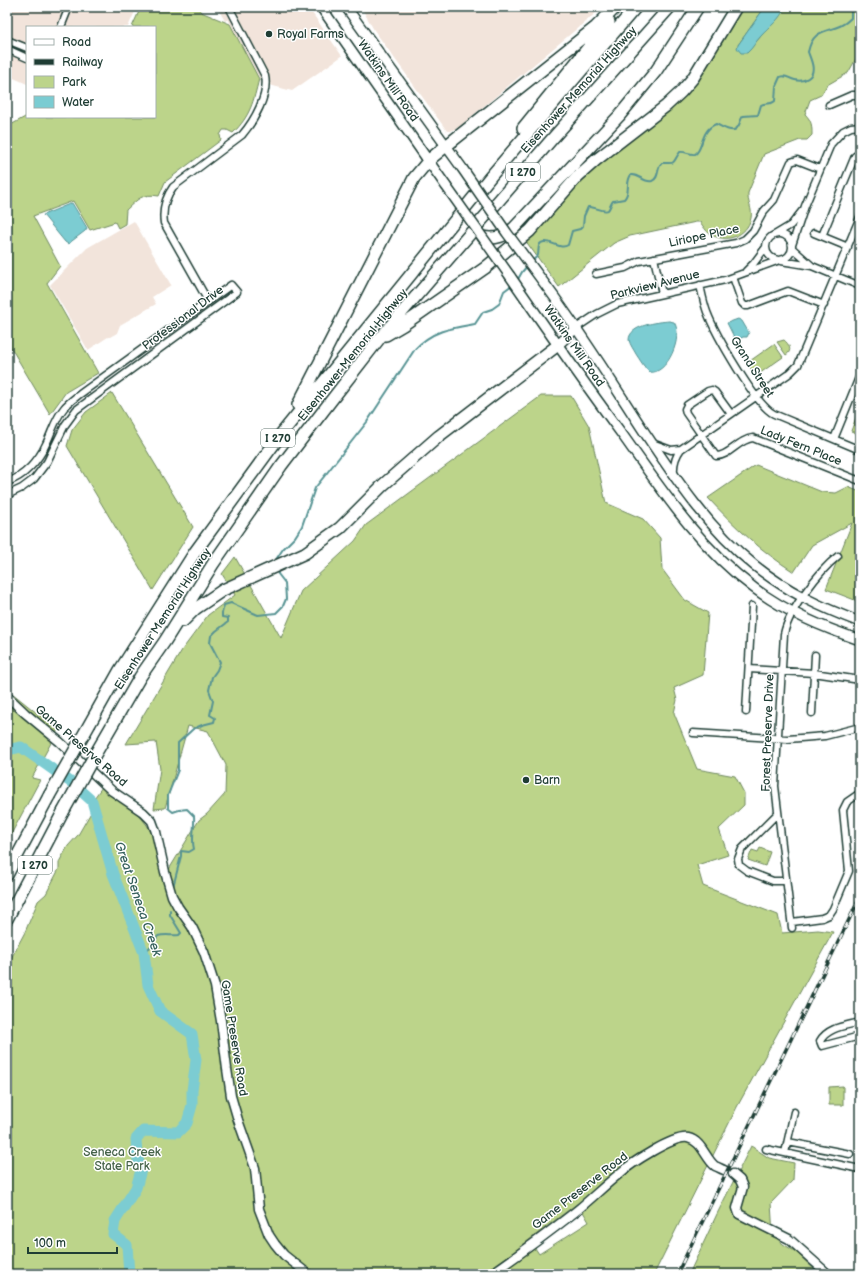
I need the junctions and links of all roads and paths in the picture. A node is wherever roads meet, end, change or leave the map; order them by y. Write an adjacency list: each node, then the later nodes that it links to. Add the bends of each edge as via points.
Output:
1 (70, 7): 11 (street)
2 (229, 7): 46 (street, via 265,76 260,107 252,124 242,135 173,187 167,195 163,214 164,223)
3 (322, 7): 22 (main road, Watkins Mill Road)
4 (346, 7): 19 (main road, Watkins Mill Road)
5 (616, 7): 19 (highway, via 596,27)
6 (622, 7): 21 (highway, I 270, via 518,134)
7 (636, 7): 21 (highway, I 270)
8 (670, 7): 49 (highway, Eisenhower Memorial Highway / I 270)
9 (698, 7): 26 (highway, via 656,71 619,116)
10 (736, 7): 49 (highway, via 693,78 666,106 578,176 530,231 485,268)
11 (61, 26)
12 (7, 40): 13 (street)
13 (26, 48)
14 (7, 49): 15 (street)
15 (26, 58)
16 (860, 95): 17 (street, via 850,95)
17 (829, 105)
18 (860, 126): 23 (street, via 847,129 834,139)
19 (446, 146): 22 (highway); 26 (main road, Watkins Mill Road, bridge)
20 (860, 153): 29 (street, via 855,156)
21 (509, 155): 54 (highway, I 270)
22 (429, 160): 30 (main road, Watkins Mill Road, bridge); 54 (highway, via 414,178)
23 (820, 169): 24 (street); 34 (street, Liriope Place, via 797,160 791,162 774,200 764,211 754,231 743,241)
24 (804, 206): 28 (street, via 791,225); 31 (street)
25 (860, 217): 33 (street)
26 (511, 231): 30 (highway, via 498,238); 48 (main road, Watkins Mill Road, bridge)
27 (814, 233): 29 (street)
28 (776, 234): 31 (street, via 786,236); 32 (street, via 768,241)
29 (822, 236): 33 (street)
30 (483, 237): 50 (main road, Watkins Mill Road, bridge)
31 (792, 246): 35 (street, via 788,258); 37 (street)
32 (766, 247): 35 (street, via 770,258); 40 (street)
33 (848, 247): 41 (street)
34 (654, 258): 38 (street, Liriope Place); 45 (street)
35 (779, 260): 37 (street); 40 (street, Parkview Avenue)
36 (602, 266): 38 (street)
37 (812, 266): 41 (street)
38 (604, 272): 39 (street, Liriope Place)
39 (596, 274)
40 (744, 274): 42 (street, Parkview Avenue)
41 (836, 276): 44 (street); 47 (street)
42 (733, 277): 43 (street, Parkview Avenue); 47 (street, via 744,306 788,291)
43 (700, 285): 45 (street, Parkview Avenue); 52 (street, Grand Street, via 710,320)
44 (860, 286)
45 (662, 294): 48 (street, Parkview Avenue, via 617,304)
46 (208, 301): 62 (street, Professional Drive, via 64,408 35,462 21,475); 63 (street, Professional Drive, via 231,285 237,292 76,410 65,425 47,462 34,479)
47 (824, 305): 52 (street, via 798,365)
48 (576, 328): 50 (main road); 57 (main road, Watkins Mill Road)
49 (379, 339): 70 (highway, Eisenhower Memorial Highway / I 270, via 281,466 212,564)
50 (558, 345): 67 (main road, Watkins Mill Road, via 687,524 728,566 753,587); 70 (highway, via 440,436 383,485 340,528 305,552 223,590 195,609)
51 (860, 375): 56 (street)
52 (756, 396): 53 (street); 56 (street, Grand Street, via 771,413)
53 (731, 414): 55 (street); 55 (street, via 714,391 710,390 687,405 686,413)
54 (282, 433): 84 (highway, I 270, bridge, via 195,552 120,670)
55 (701, 435): 58 (street); 61 (street, Lady Fern Place, via 718,456 753,438)
56 (834, 439): 59 (street, Grand Street)
57 (652, 443): 58 (street, via 671,450); 60 (main road, Watkins Mill Road)
58 (681, 449): 60 (street, via 675,457)
59 (860, 450)
60 (674, 476): 65 (main road, Watkins Mill Road, via 706,519 738,551 763,572)
61 (860, 481)
62 (7, 482)
63 (7, 495)
64 (838, 556): 65 (street, Forest Preserve Drive, via 827,564)
65 (802, 598): 67 (street, Forest Preserve Drive); 68 (main road, Watkins Mill Road)
66 (752, 606): 72 (street)
67 (792, 613): 69 (main road, Watkins Mill Road); 73 (street, Forest Preserve Drive, via 784,634)
68 (860, 622)
69 (860, 640)
70 (165, 641): 86 (highway, Eisenhower Memorial Highway / I 270, bridge, via 140,677 93,758)
71 (815, 655): 74 (street)
72 (749, 669): 73 (street); 77 (street)
73 (782, 670): 74 (street); 81 (street, Forest Preserve Drive)
74 (814, 673): 75 (street); 78 (street)
75 (860, 680)
76 (7, 696): 97 (street, Game Preserve Road, via 112,791 143,812 152,822 172,896 204,952 215,986 231,1096 255,1168 262,1217 275,1244 284,1255)
77 (746, 712)
78 (812, 713)
79 (860, 728): 81 (street, via 815,738)
80 (693, 733): 81 (street)
81 (778, 739): 83 (street, Forest Preserve Drive, via 775,786)
82 (860, 793): 85 (street, Forest Preserve Drive, via 847,802 843,810 849,871 829,915 792,925)
83 (778, 813): 85 (street, Forest Preserve Drive); 85 (street, via 742,849 738,859 746,871 773,881)
84 (7, 875)
85 (786, 881)
86 (7, 919)
87 (860, 1022): 88 (street, via 831,1030 824,1034 820,1041 822,1046)
88 (860, 1036)
89 (794, 1112): 90 (street)
90 (788, 1142): 92 (street); 93 (street)
91 (766, 1149): 92 (street)
92 (785, 1153): 95 (street)
93 (850, 1154)
94 (724, 1170): 98 (street, Game Preserve Road, via 711,1162 693,1139 677,1138 625,1169 574,1212)
95 (860, 1170)
96 (733, 1174): 99 (street, via 743,1187 737,1208 739,1214 789,1239)
97 (308, 1274)
98 (492, 1274)
99 (828, 1274)

